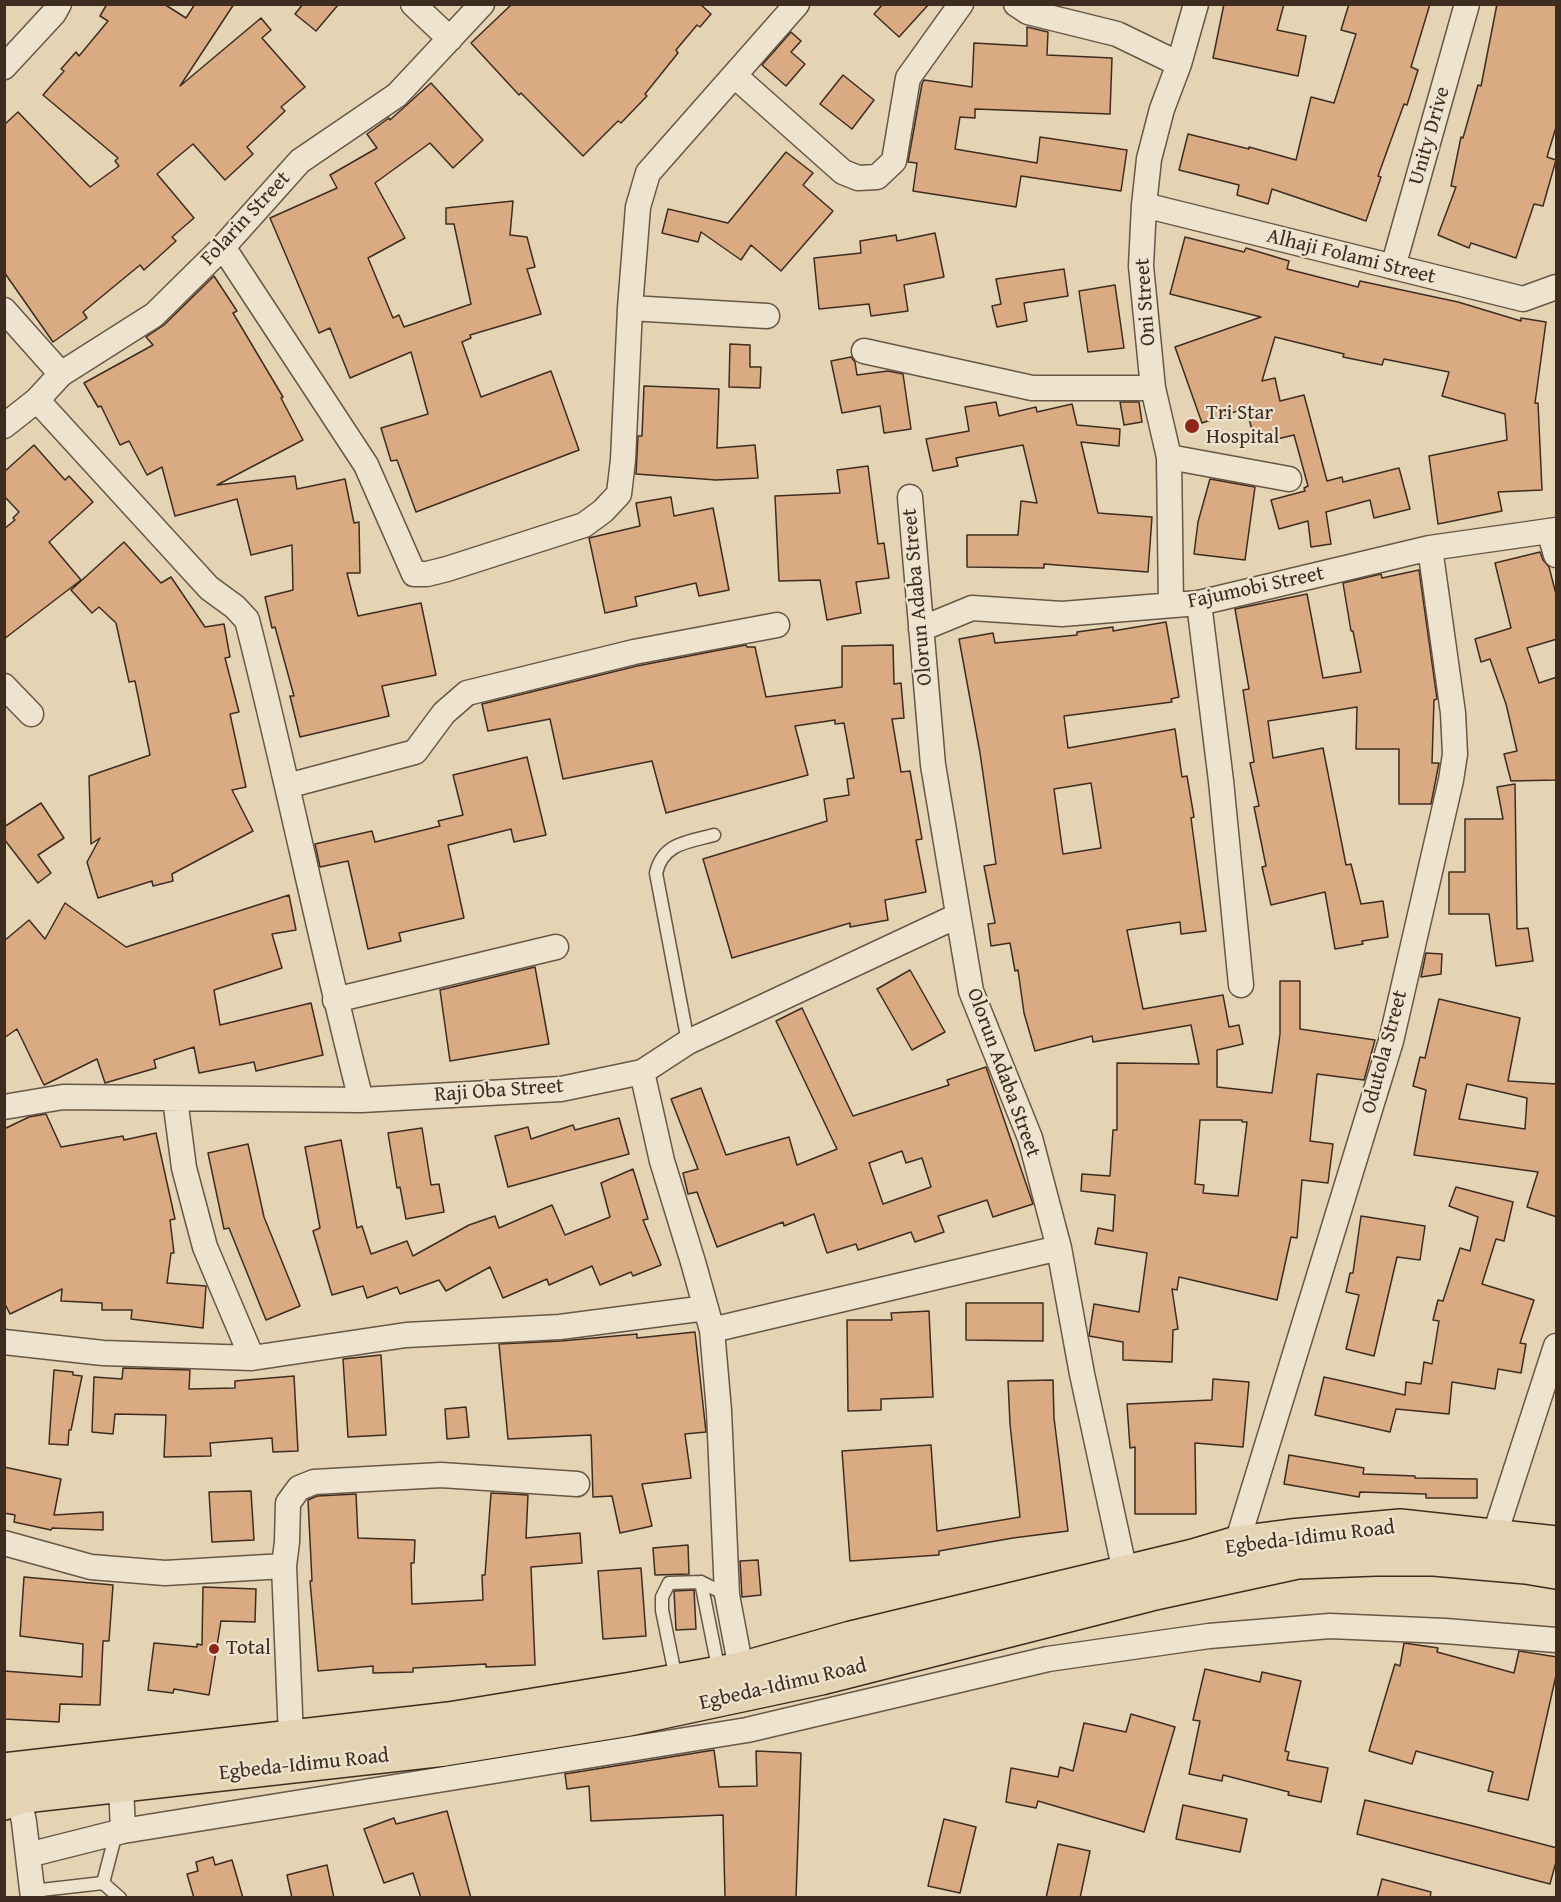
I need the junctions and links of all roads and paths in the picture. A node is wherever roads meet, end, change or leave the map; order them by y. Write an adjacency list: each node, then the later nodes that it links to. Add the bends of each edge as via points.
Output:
1 (59, 4): 11 (street)
2 (413, 4): 9 (street)
3 (482, 4): 9 (street, Folarin Street)
4 (797, 4): 12 (street)
5 (961, 4): 12 (street, via 908,78 894,161 877,177 858,178 843,172)
6 (1016, 4): 10 (street, via 1028,12 1117,34)
7 (1196, 4): 10 (street, Oni Street)
8 (1467, 4): 15 (street, Unity Drive)
9 (450, 39): 14 (street, Folarin Street, via 397,94 300,161)
10 (1179, 64): 13 (street, Oni Street, via 1149,159)
11 (4, 67)
12 (735, 76): 17 (street, via 648,173 638,207)
13 (1144, 205): 15 (street, Alhaji Folami Street); 22 (street, Oni Street, via 1141,266)
14 (223, 247): 17 (street, via 366,465 414,574 447,569 584,525 619,494); 21 (street, Folarin Street, via 154,315)
15 (1393, 267): 16 (street, Alhaji Folami Street, via 1523,299)
16 (1557, 287)
17 (630, 308): 19 (street)
18 (4, 310): 21 (street)
19 (767, 315)
20 (864, 351): 22 (street, via 1032,388)
21 (62, 374): 23 (street, Folarin Street)
22 (1153, 388): 25 (street, Oni Street)
23 (37, 400): 24 (street, Folarin Street); 37 (street, via 209,588 247,620)
24 (4, 426)
25 (1169, 457): 26 (street); 32 (street, Oni Street)
26 (1289, 479)
27 (910, 497): 34 (street, Olorun Adaba Street)
28 (1553, 530): 29 (street, Fajumobi Street); 30 (street)
29 (1430, 548): 31 (street, Fajumobi Street); 56 (street, Odutola Street, via 1453,713 1455,754 1451,780 1391,1041)
30 (1557, 555)
31 (1199, 603): 32 (street, Fajumobi Street); 41 (street)
32 (1171, 604): 34 (street, Fajumobi Street, via 1062,614 972,608)
33 (777, 626): 37 (street, via 634,652 467,693 444,713 415,752)
34 (921, 629): 39 (street, Olorun Adaba Street, via 933,765)
35 (4, 686): 36 (street)
36 (31, 714)
37 (287, 786): 42 (street)
38 (714, 835): 43 (lane, via 677,844 659,860 656,873)
39 (957, 916): 43 (street, Raji Oba Street); 48 (street, Olorun Adaba Street, via 971,991 1030,1138)
40 (556, 947): 42 (street)
41 (1241, 985)
42 (335, 1000): 46 (street)
43 (688, 1042): 44 (street, Raji Oba Street)
44 (642, 1072): 46 (street, Raji Oba Street, via 561,1089); 49 (street, via 662,1161)
45 (176, 1099): 46 (street, Raji Oba Street); 47 (street, Raji Oba Street, via 63,1097); 52 (street, via 183,1168 205,1246)
46 (361, 1100)
47 (4, 1107)
48 (1059, 1248): 49 (street); 59 (street, Olorun Adaba Street)
49 (709, 1319): 52 (street, via 406,1335); 62 (street, via 719,1411)
50 (4, 1342): 52 (street, via 103,1353)
51 (1557, 1346): 54 (street)
52 (252, 1358)
53 (577, 1484): 58 (street, via 441,1476 314,1482 298,1488 288,1503)
54 (1494, 1537): 56 (main road, Egbeda-Idimu Road, via 1400,1526); 57 (main road, Egbeda-Idimu Road)
55 (4, 1543): 58 (street, via 91,1567 165,1573)
56 (1237, 1543): 59 (main road, Egbeda-Idimu Road)
57 (1557, 1543)
58 (284, 1566): 66 (street)
59 (1125, 1572): 64 (main road, Egbeda-Idimu Road)
60 (1557, 1572): 67 (main road, Egbeda-Idimu Road, via 1434,1559 1298,1562 1151,1593 821,1678 624,1720 445,1749)
61 (701, 1582): 62 (lane); 64 (lane); 65 (lane, via 669,1583 662,1597)
62 (727, 1595): 64 (street)
63 (1557, 1640): 69 (street, via 1330,1626 1209,1636 1048,1659 747,1730)
64 (730, 1671): 65 (main road, Egbeda-Idimu Road)
65 (676, 1681): 66 (main road, Egbeda-Idimu Road, via 449,1719)
66 (291, 1737): 68 (main road, Egbeda-Idimu Road)
67 (122, 1785): 68 (main road, Egbeda-Idimu Road); 69 (street)
68 (9, 1790): 70 (street)
69 (120, 1832): 70 (street); 71 (lane)
70 (28, 1855): 73 (street)
71 (103, 1883): 72 (lane); 74 (lane)
72 (63, 1893): 73 (lane)
73 (33, 1894)
74 (120, 1898)

